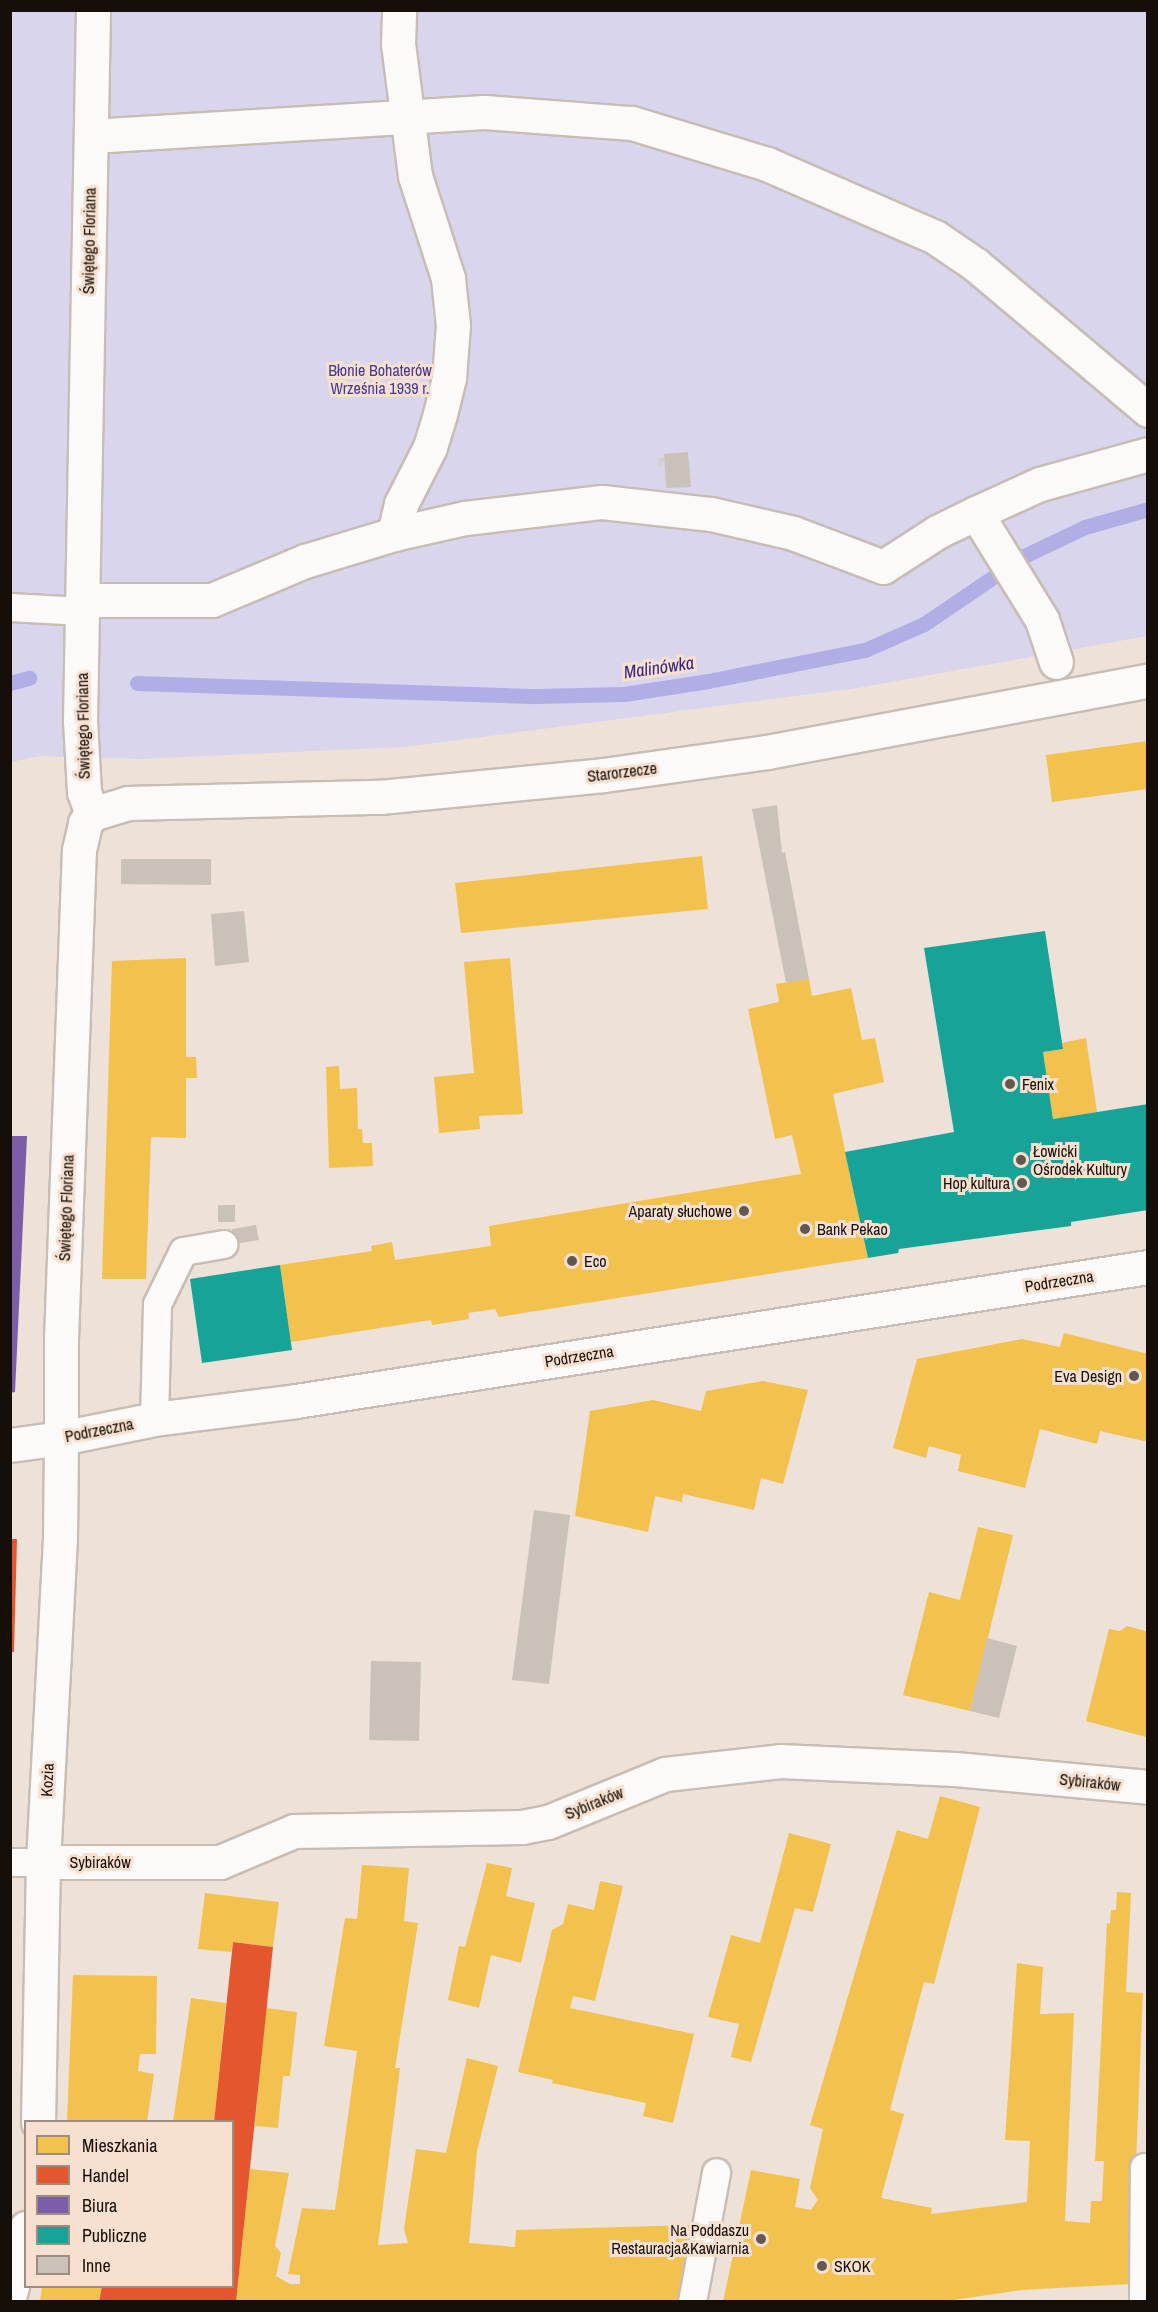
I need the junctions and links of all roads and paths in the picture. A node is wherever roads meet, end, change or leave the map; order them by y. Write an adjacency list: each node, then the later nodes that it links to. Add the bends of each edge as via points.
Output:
1 (93, 10): 4 (street, Świętego Floriana)
2 (399, 10): 3 (street, via 398,44)
3 (407, 116): 4 (street); 5 (street, via 484,112 632,123 787,172 935,237 976,265); 8 (street, via 420,197 436,233 448,278 453,325 449,378 440,414 430,447 400,504)
4 (91, 136): 9 (street, Świętego Floriana)
5 (1148, 410)
6 (1148, 454): 7 (street, via 1040,484)
7 (976, 513): 8 (street, via 937,532 883,567 793,533 711,514 602,502 476,517); 11 (street, via 1042,620)
8 (394, 534): 9 (street, via 305,561 212,600)
9 (82, 605): 10 (lane); 13 (street, Świętego Floriana, via 80,721 84,792)
10 (10, 608)
11 (1056, 662)
12 (1148, 681): 13 (street, Starorzecze, via 767,752 603,775 380,797 127,803)
13 (92, 814): 17 (street, Świętego Floriana, via 85,823 80,850 61,1339)
14 (223, 1244): 16 (lane, via 183,1251 157,1304)
15 (1148, 1267): 16 (street, Podrzeczna, via 296,1401)
16 (154, 1419): 17 (street, Podrzeczna)
17 (61, 1438): 18 (street, Podrzeczna); 21 (street, Kozia, via 60,1538)
18 (10, 1445)
19 (1148, 1787): 21 (street, Sybiraków, via 955,1769 780,1761 665,1774 548,1822 522,1827 294,1831 220,1862)
20 (10, 1862): 21 (lane)
21 (43, 1862): 22 (street, Kozia)
22 (38, 2120)
23 (1144, 2167): 28 (lane)
24 (716, 2172): 27 (lane)
25 (24, 2236): 26 (street)
26 (10, 2294)
27 (692, 2301)
28 (1143, 2301)

